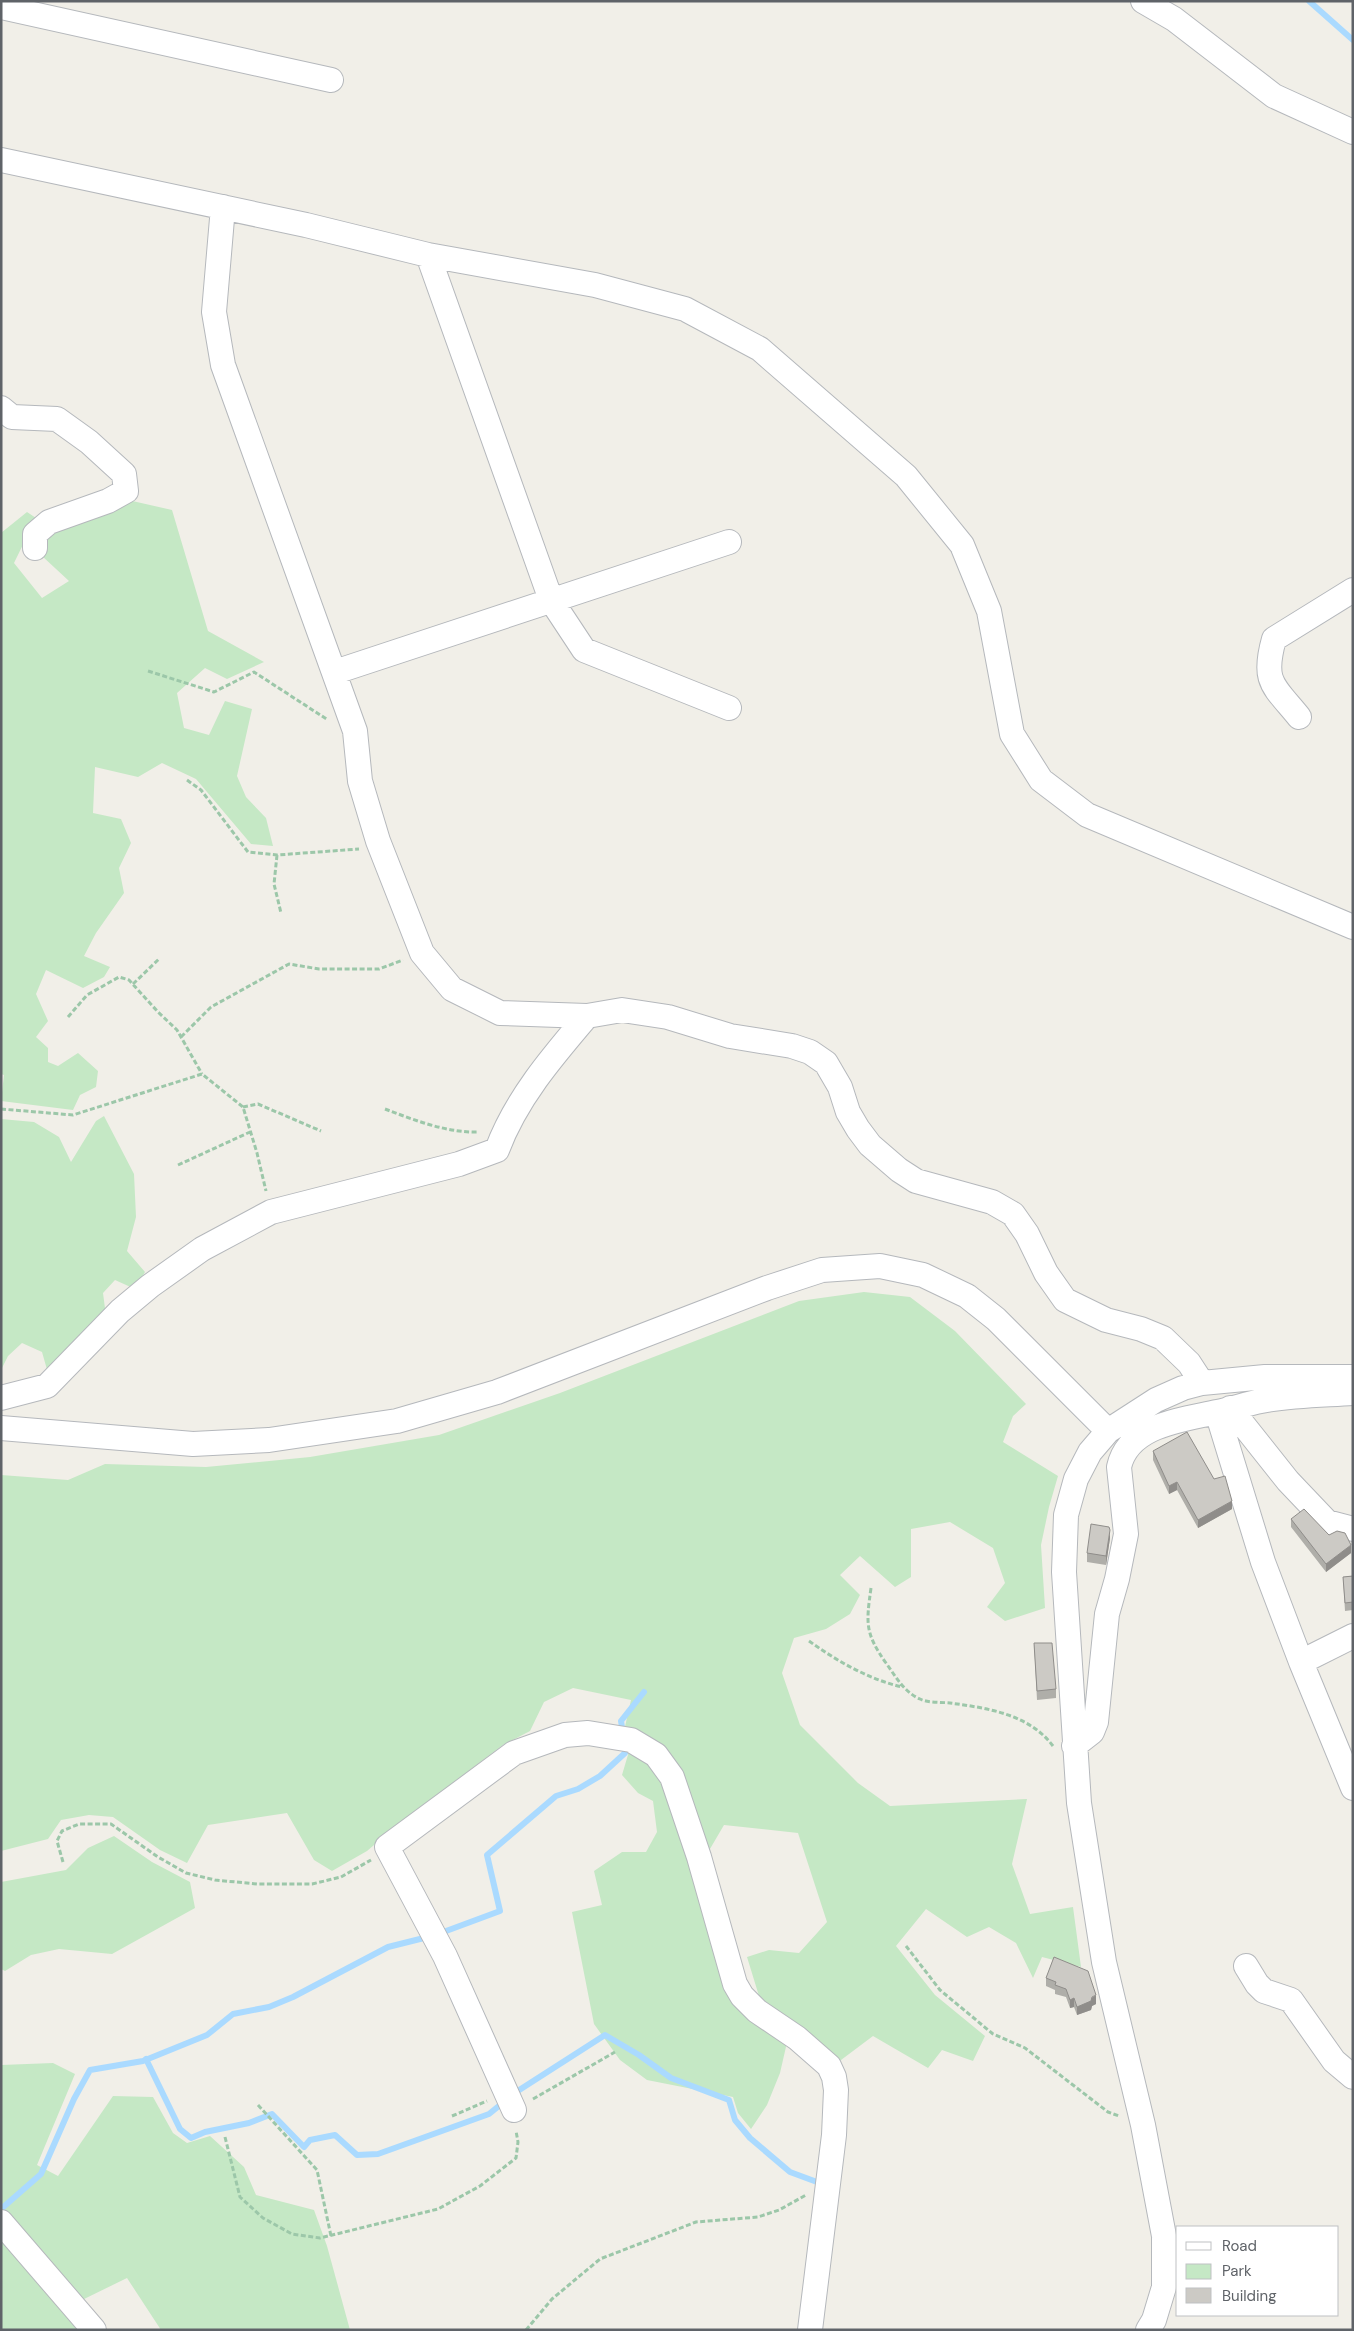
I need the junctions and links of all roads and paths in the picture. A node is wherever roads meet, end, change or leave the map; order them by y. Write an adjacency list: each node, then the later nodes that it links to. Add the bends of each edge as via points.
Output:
1 (1143, 1): 4 (street, via 1174,19 1274,96)
2 (1, 7): 3 (street)
3 (331, 80)
4 (1353, 132)
5 (1, 160): 6 (street)
6 (223, 207): 7 (street); 14 (street, via 214,312 223,365)
7 (428, 255): 12 (street); 22 (street, via 595,285 685,309 760,349 906,476 962,545 988,611 1012,734 1041,780 1087,815)
8 (1, 408): 10 (street, via 12,417 57,418 124,474 126,491 108,501 49,522 35,534)
9 (729, 542): 12 (street)
10 (35, 548)
11 (1353, 590): 16 (street, via 1274,639 1268,662 1271,682)
12 (551, 600): 14 (street); 15 (street, via 584,650)
13 (148, 671): 17 (path, via 214,692 254,672)
14 (335, 672): 17 (street)
15 (729, 708)
16 (1299, 717)
17 (356, 738): 19 (street, via 360,781)
18 (187, 780): 20 (path, via 201,790 248,852)
19 (378, 841): 20 (path, via 363,849); 23 (street)
20 (277, 855): 21 (path, via 274,884)
21 (281, 913)
22 (1353, 927)
23 (422, 953): 26 (street, via 452,989 500,1013); 28 (path, via 379,969 319,969 290,964 211,1007)
24 (160, 958): 25 (path)
25 (133, 984): 27 (path, via 119,977 87,995); 28 (path)
26 (588, 1016): 35 (street, via 544,1066); 39 (street, via 622,1010 668,1017 730,1036 810,1052 826,1063 858,1129 899,1170 916,1181 992,1202 1013,1214 1046,1274 1065,1300 1106,1320 1163,1338 1189,1363)
27 (68, 1017)
28 (181, 1038): 29 (path)
29 (202, 1074): 30 (path); 31 (path, via 73,1115)
30 (242, 1107): 33 (path, via 258,1104); 34 (path)
31 (1, 1109)
32 (385, 1109): 35 (path, via 468,1132)
33 (321, 1131)
34 (250, 1132): 36 (path); 37 (path)
35 (504, 1132): 37 (street, via 497,1150 459,1164)
36 (178, 1165)
37 (271, 1212): 41 (street, via 202,1248 150,1286 120,1311 47,1386)
38 (1353, 1377): 39 (street, via 1265,1377)
39 (1202, 1384): 45 (street, via 1156,1400)
40 (1353, 1393): 43 (street, via 1263,1400)
41 (1, 1398)
42 (1312, 1412): 43 (street)
43 (1229, 1413): 46 (street, via 1327,1522); 50 (street, via 1263,1562); 53 (street, via 1181,1419 1160,1426 1140,1438 1121,1459 1119,1467 1126,1534 1107,1614 1096,1722 1092,1732)
44 (1, 1428): 45 (street, via 193,1444 269,1440 397,1421 497,1392 822,1270 880,1266 922,1275 967,1296 996,1319)
45 (1108, 1432): 53 (street, via 1086,1459 1076,1479 1066,1515 1064,1572)
46 (1353, 1529)
47 (871, 1588): 51 (path, via 869,1636)
48 (1353, 1636): 50 (street)
49 (809, 1641): 51 (path, via 849,1666)
50 (1301, 1662): 52 (street)
51 (903, 1687): 53 (path, via 921,1700 979,1707 1014,1717 1034,1727 1059,1756)
52 (1344, 1738): 54 (street)
53 (1075, 1750): 64 (street, via 1079,1803 1104,1962)
54 (1353, 1788)
55 (386, 1847): 56 (path, via 372,1860 341,1876 312,1884 257,1884 215,1880 186,1872 111,1824 79,1824 62,1830 57,1841); 61 (street, via 441,1948); 66 (street, via 514,1753 565,1736 603,1734 631,1740 656,1755 672,1777 699,1857 735,1984 757,2011 797,2038 829,2066 834,2077 836,2112)
56 (63, 1862)
57 (906, 1946): 64 (path, via 940,1990 993,2034 1025,2048 1108,2112)
58 (1246, 1966): 60 (street, via 1264,1991 1291,2000 1334,2061)
59 (615, 2052): 61 (path, via 568,2081)
60 (1353, 2078)
61 (510, 2101): 63 (path); 68 (path, via 518,2142 516,2158 480,2186 438,2209)
62 (258, 2105): 68 (path, via 317,2170)
63 (452, 2116)
64 (1143, 2125): 72 (street, via 1164,2236 1164,2286)
65 (225, 2137): 68 (path, via 240,2197 263,2218 292,2234 320,2238)
66 (826, 2198): 70 (path, via 804,2195 779,2210 758,2217 696,2222 600,2259 552,2299); 71 (street)
67 (2, 2223): 69 (street)
68 (331, 2236)
69 (94, 2330)
70 (526, 2330)
71 (810, 2330)
72 (1148, 2330)

